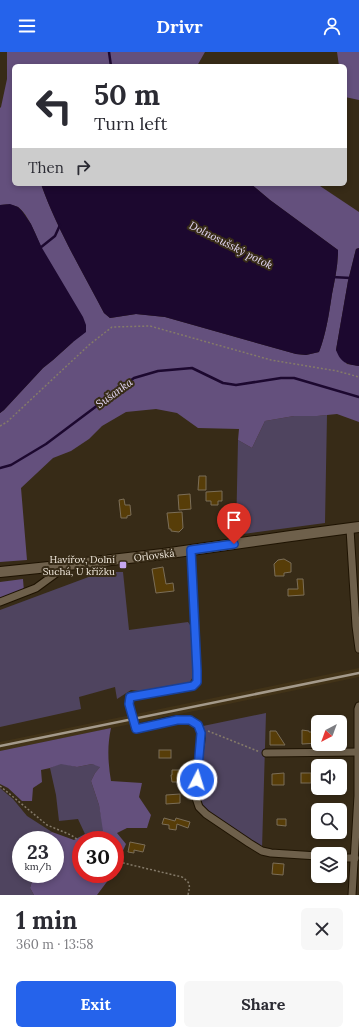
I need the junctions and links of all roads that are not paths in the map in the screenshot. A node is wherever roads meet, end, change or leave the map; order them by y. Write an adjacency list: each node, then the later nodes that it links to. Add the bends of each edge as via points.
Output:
1 (355, 528): 2 (main road, Orlovská); 6 (street, via 356,626)
2 (191, 550): 3 (main road, Orlovská); 8 (lane, via 197,682 193,686 130,697 129,704)
3 (68, 565): 4 (main road, Orlovská); 5 (street, Orlovská, via 36,588)
4 (0, 572)
5 (0, 602)
6 (359, 649)
7 (359, 706): 9 (street)
8 (136, 729): 11 (street, via 177,720 190,720 198,725 201,733 195,795 199,807 262,850 270,853)
9 (358, 752): 10 (street); 13 (street)
10 (266, 753)
11 (311, 856)
12 (347, 858): 13 (street)
13 (355, 858): 14 (street)
14 (352, 895)

